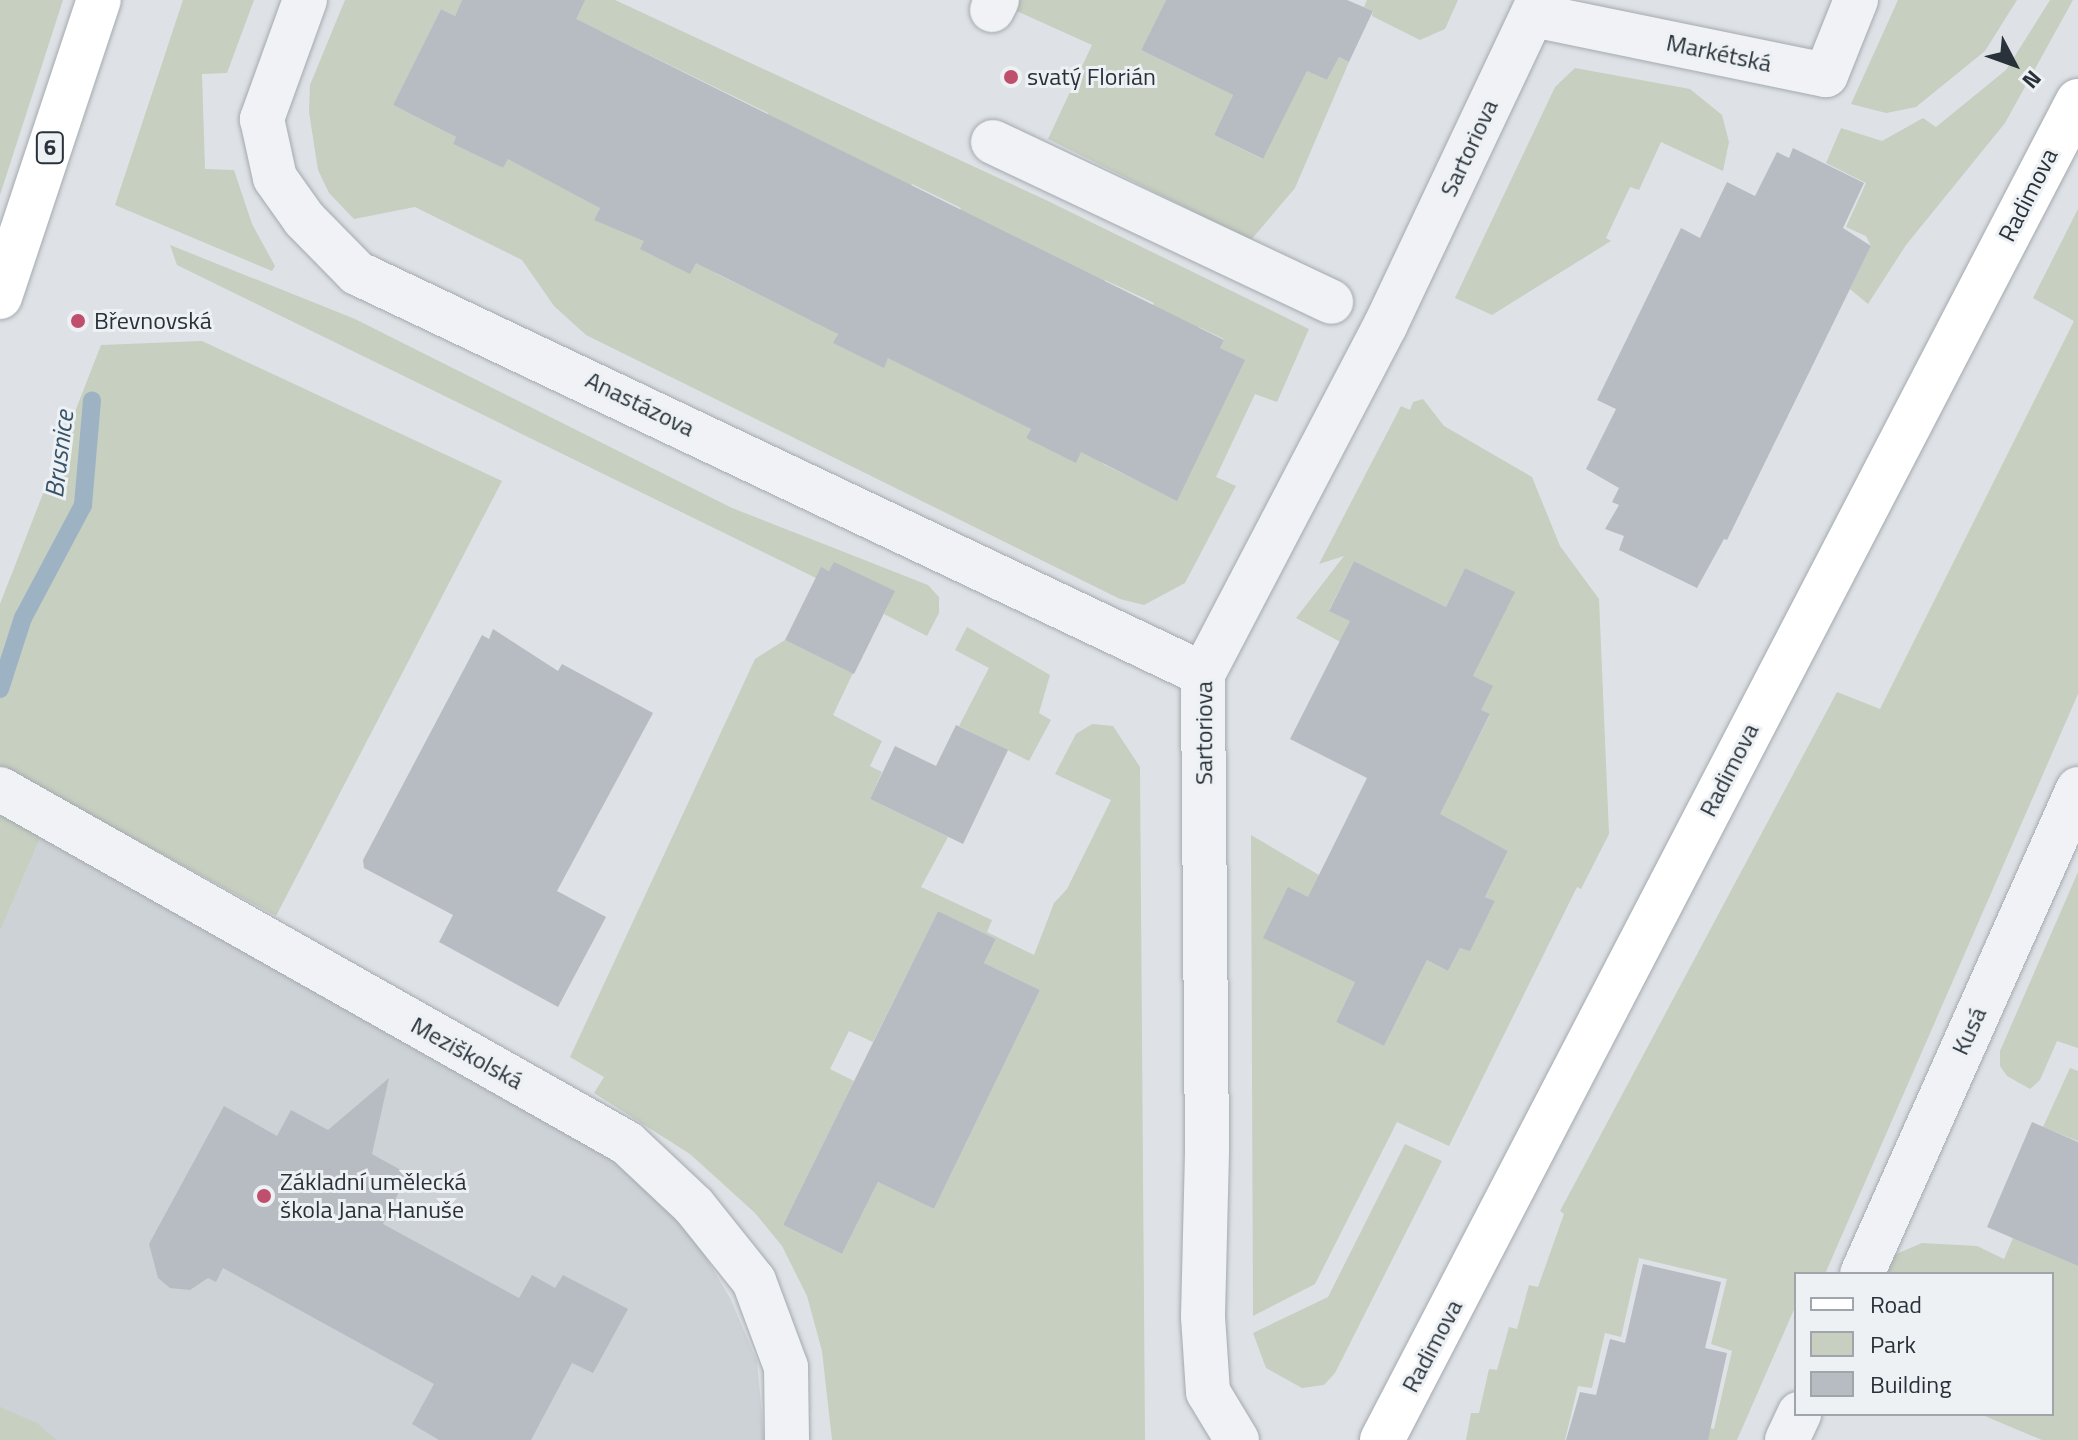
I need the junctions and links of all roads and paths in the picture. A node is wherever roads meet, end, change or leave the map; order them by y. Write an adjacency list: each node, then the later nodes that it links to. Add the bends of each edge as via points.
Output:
1 (99, 0): 7 (street, 6)
2 (305, 0): 9 (street, Anastázova, via 262,119 275,178 304,219 357,273)
3 (1856, 0): 4 (street, Markétská, via 1826,75)
4 (1536, 7): 9 (street, Sartoriova, via 1385,326)
5 (2078, 101): 16 (street, Radimova)
6 (993, 142): 8 (street)
7 (0, 297)
8 (1331, 302)
9 (1203, 674): 15 (street, Sartoriova, via 1203,1316 1208,1392)
10 (0, 789): 14 (street, Meziškolská, via 627,1143 694,1206 754,1281 786,1367)
11 (2078, 789): 12 (street, Kusá)
12 (1863, 1272)
13 (1798, 1416): 17 (street)
14 (787, 1440)
15 (1237, 1440)
16 (1382, 1440)
17 (1787, 1440)

